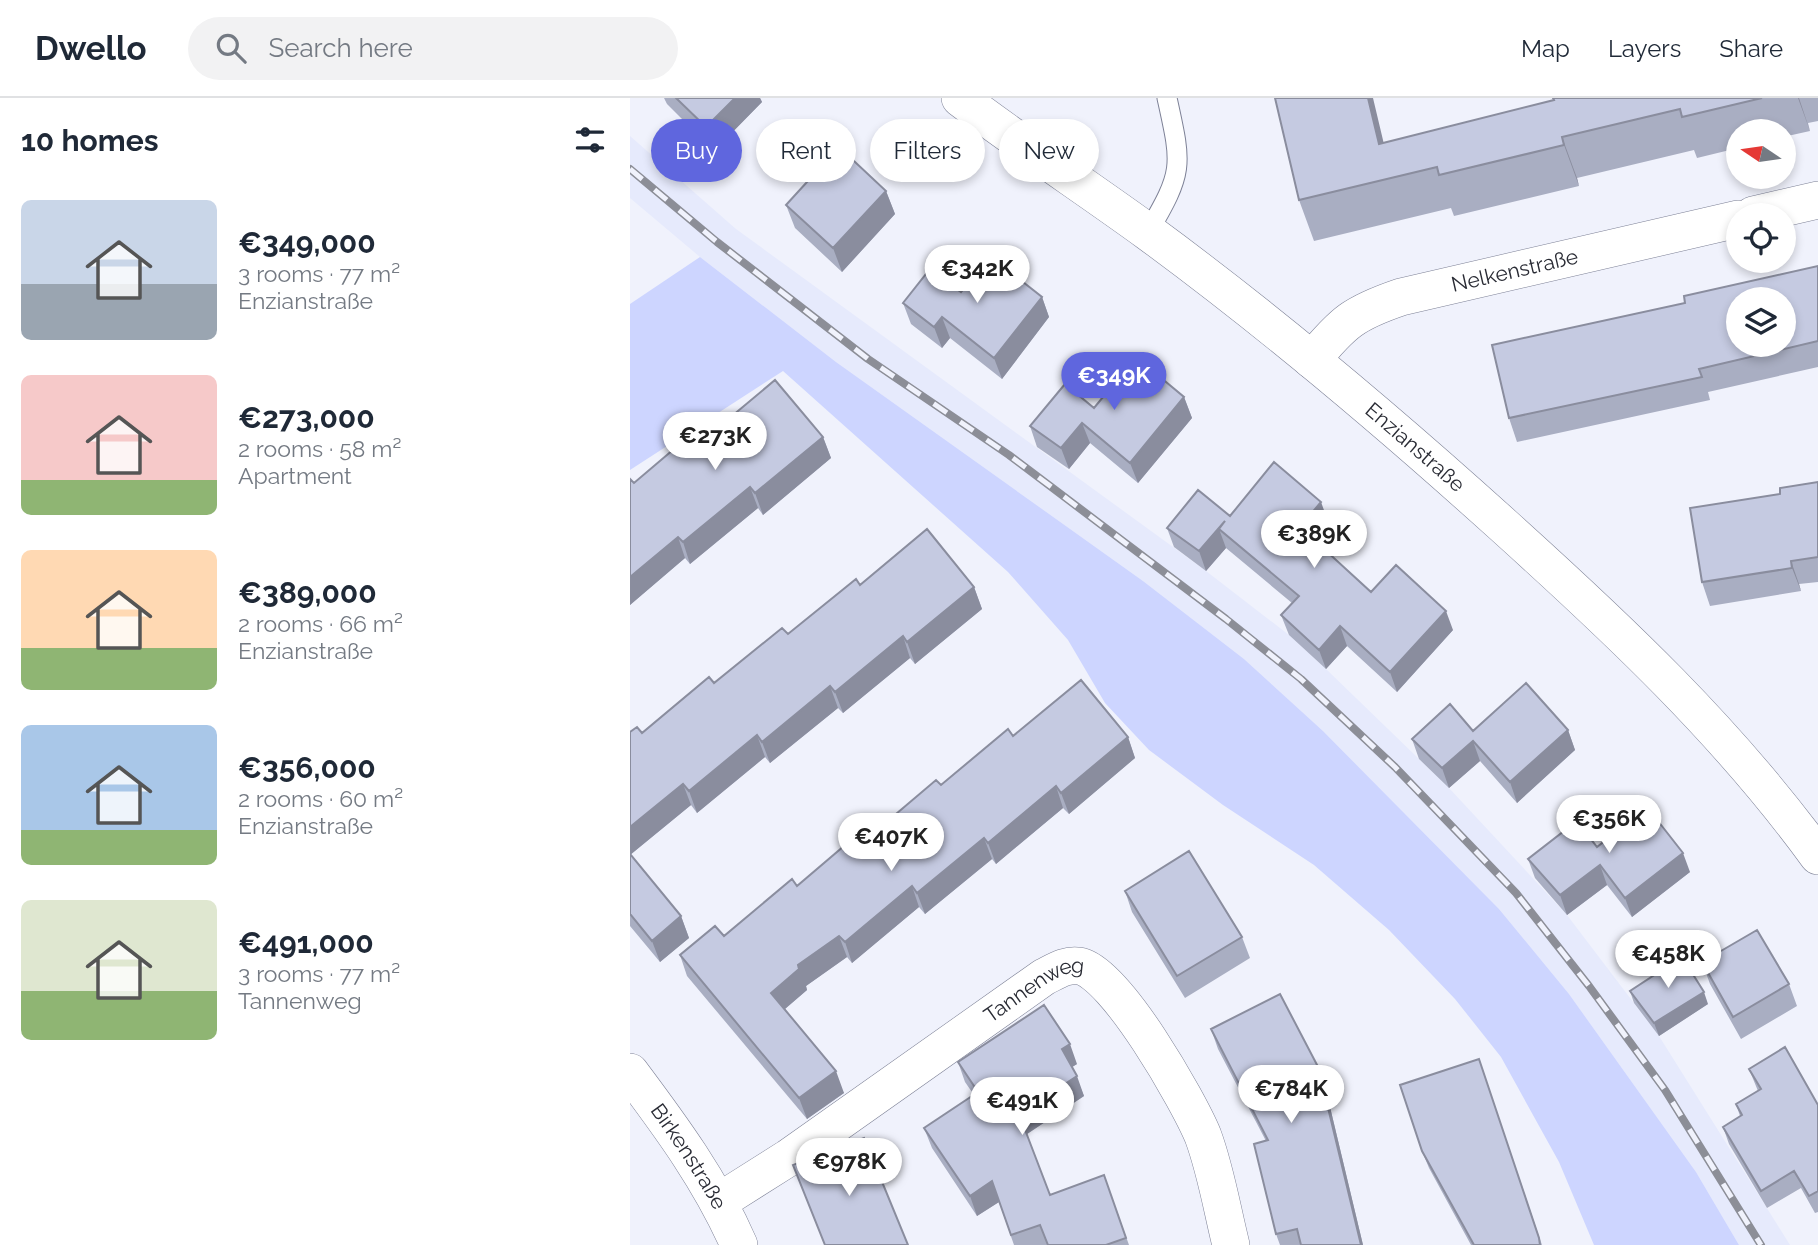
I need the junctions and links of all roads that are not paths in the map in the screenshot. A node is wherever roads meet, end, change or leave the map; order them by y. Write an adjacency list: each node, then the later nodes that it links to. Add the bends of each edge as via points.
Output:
1 (960, 98): 6 (street, Enzianstraße)
2 (1167, 98): 6 (lane, via 1178,170)
3 (1818, 200): 4 (street)
4 (1796, 205)
5 (1726, 222): 7 (street, Nelkenstraße, via 1364,309 1340,326)
6 (1148, 232): 7 (street, Enzianstraße)
7 (1312, 360): 8 (street, Enzianstraße, via 1430,459 1643,654 1715,728)
8 (1818, 856)
9 (630, 1072): 10 (street, Birkenstraße, via 692,1155)
10 (720, 1202): 11 (street, Birkenstraße); 12 (street, Tannenweg, via 1044,977 1064,966 1081,966 1098,975 1118,997 1191,1107 1204,1139)
11 (740, 1245)
12 (1231, 1245)

